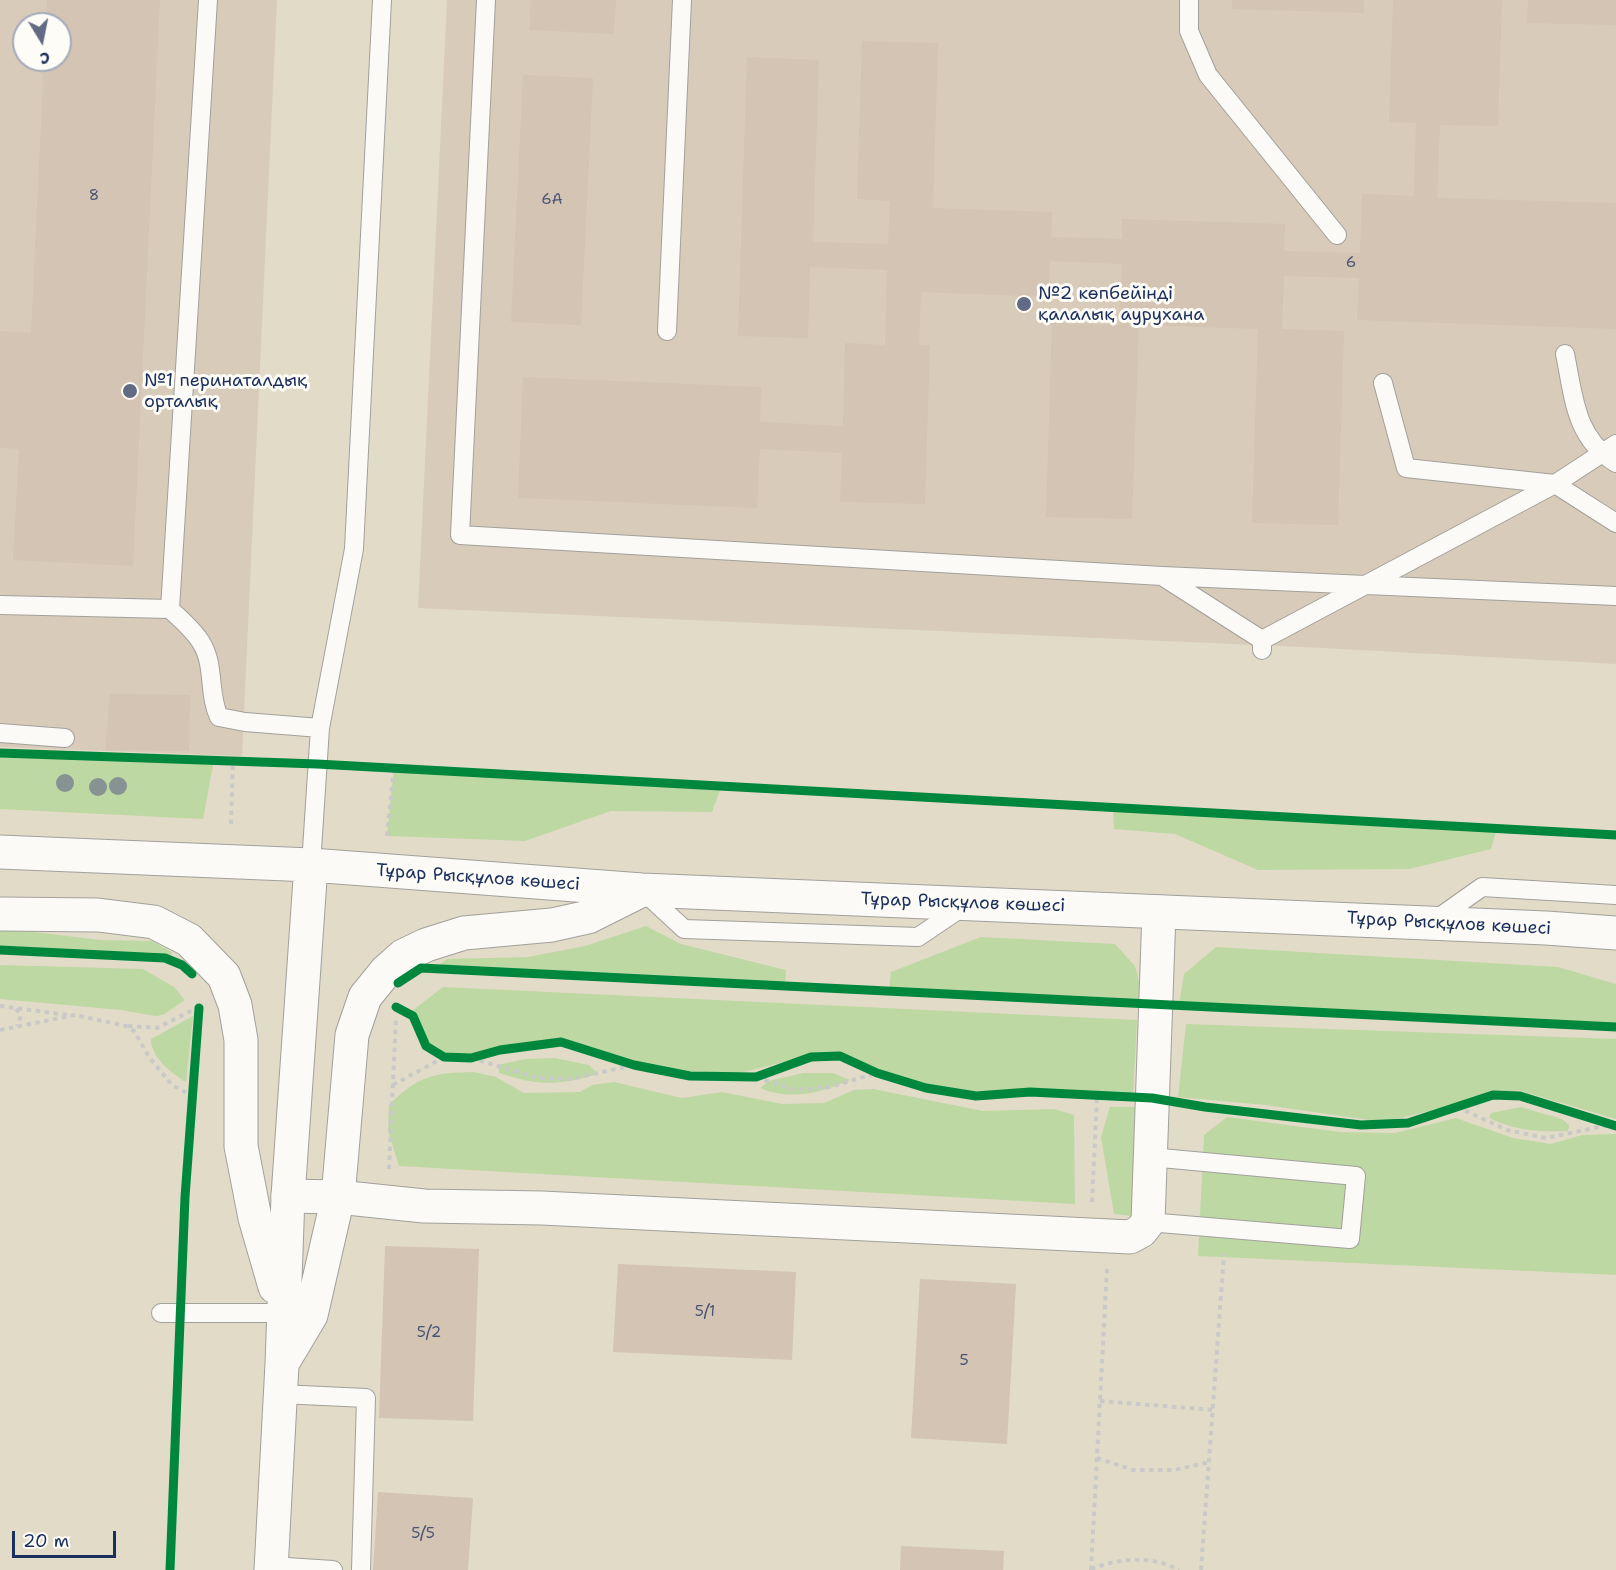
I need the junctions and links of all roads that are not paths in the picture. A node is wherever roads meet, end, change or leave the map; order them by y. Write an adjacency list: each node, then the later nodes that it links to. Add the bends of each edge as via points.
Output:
1 (208, 0): 19 (lane)
2 (382, 0): 20 (lane, via 354,549)
3 (486, 0): 15 (lane, via 460,535)
4 (682, 0): 7 (lane)
5 (1189, 0): 6 (lane, via 1190,31 1208,75)
6 (1337, 236)
7 (668, 331)
8 (1565, 354): 11 (lane, via 1580,425)
9 (1383, 383): 13 (lane, via 1406,468)
10 (1616, 444): 11 (lane)
11 (1600, 453): 12 (lane); 13 (lane)
12 (1616, 463)
13 (1555, 484): 14 (lane); 16 (lane)
14 (1616, 523)
15 (1162, 576): 16 (lane); 16 (lane, via 1262,645)
16 (1365, 586): 17 (lane)
17 (1616, 597)
18 (0, 606): 19 (lane)
19 (170, 609): 20 (lane, via 202,644 219,717)
20 (320, 728): 25 (lane)
21 (0, 733): 22 (lane)
22 (65, 738)
23 (0, 832): 25 (street, Тұрар Рысқұлов көшесі, via 230,842)
24 (0, 852): 25 (street, Тұрар Рысқұлов көшесі)
25 (311, 865): 26 (street, Тұрар Рысқұлов көшесі); 35 (street)
26 (642, 890): 28 (street, Тұрар Рысқұлов көшесі); 36 (street, via 588,917 552,925 464,933 426,945 386,970 365,997 352,1035)
27 (1616, 895): 30 (lane, via 1482,887)
28 (1159, 912): 30 (street, Тұрар Рысқұлов көшесі); 34 (street)
29 (0, 914): 39 (street, via 98,915 154,922 189,940 224,976 236,1005 241,1040 241,1146 255,1218)
30 (1431, 923): 31 (street, Тұрар Рысқұлов көшесі)
31 (1546, 928): 32 (street, Тұрар Рысқұлов көшесі); 33 (street)
32 (1616, 933)
33 (1616, 954)
34 (1150, 1157): 37 (street); 37 (lane, via 1356,1176 1350,1239)
35 (288, 1196): 36 (street); 39 (street)
36 (338, 1197): 37 (street, via 387,1203 1130,1237); 40 (street, via 311,1315)
37 (1148, 1222)
38 (161, 1313): 39 (lane)
39 (283, 1313): 40 (street)
40 (281, 1379): 41 (street); 43 (lane, via 366,1398)
41 (271, 1568): 42 (lane)
42 (333, 1570)
43 (361, 1570)

